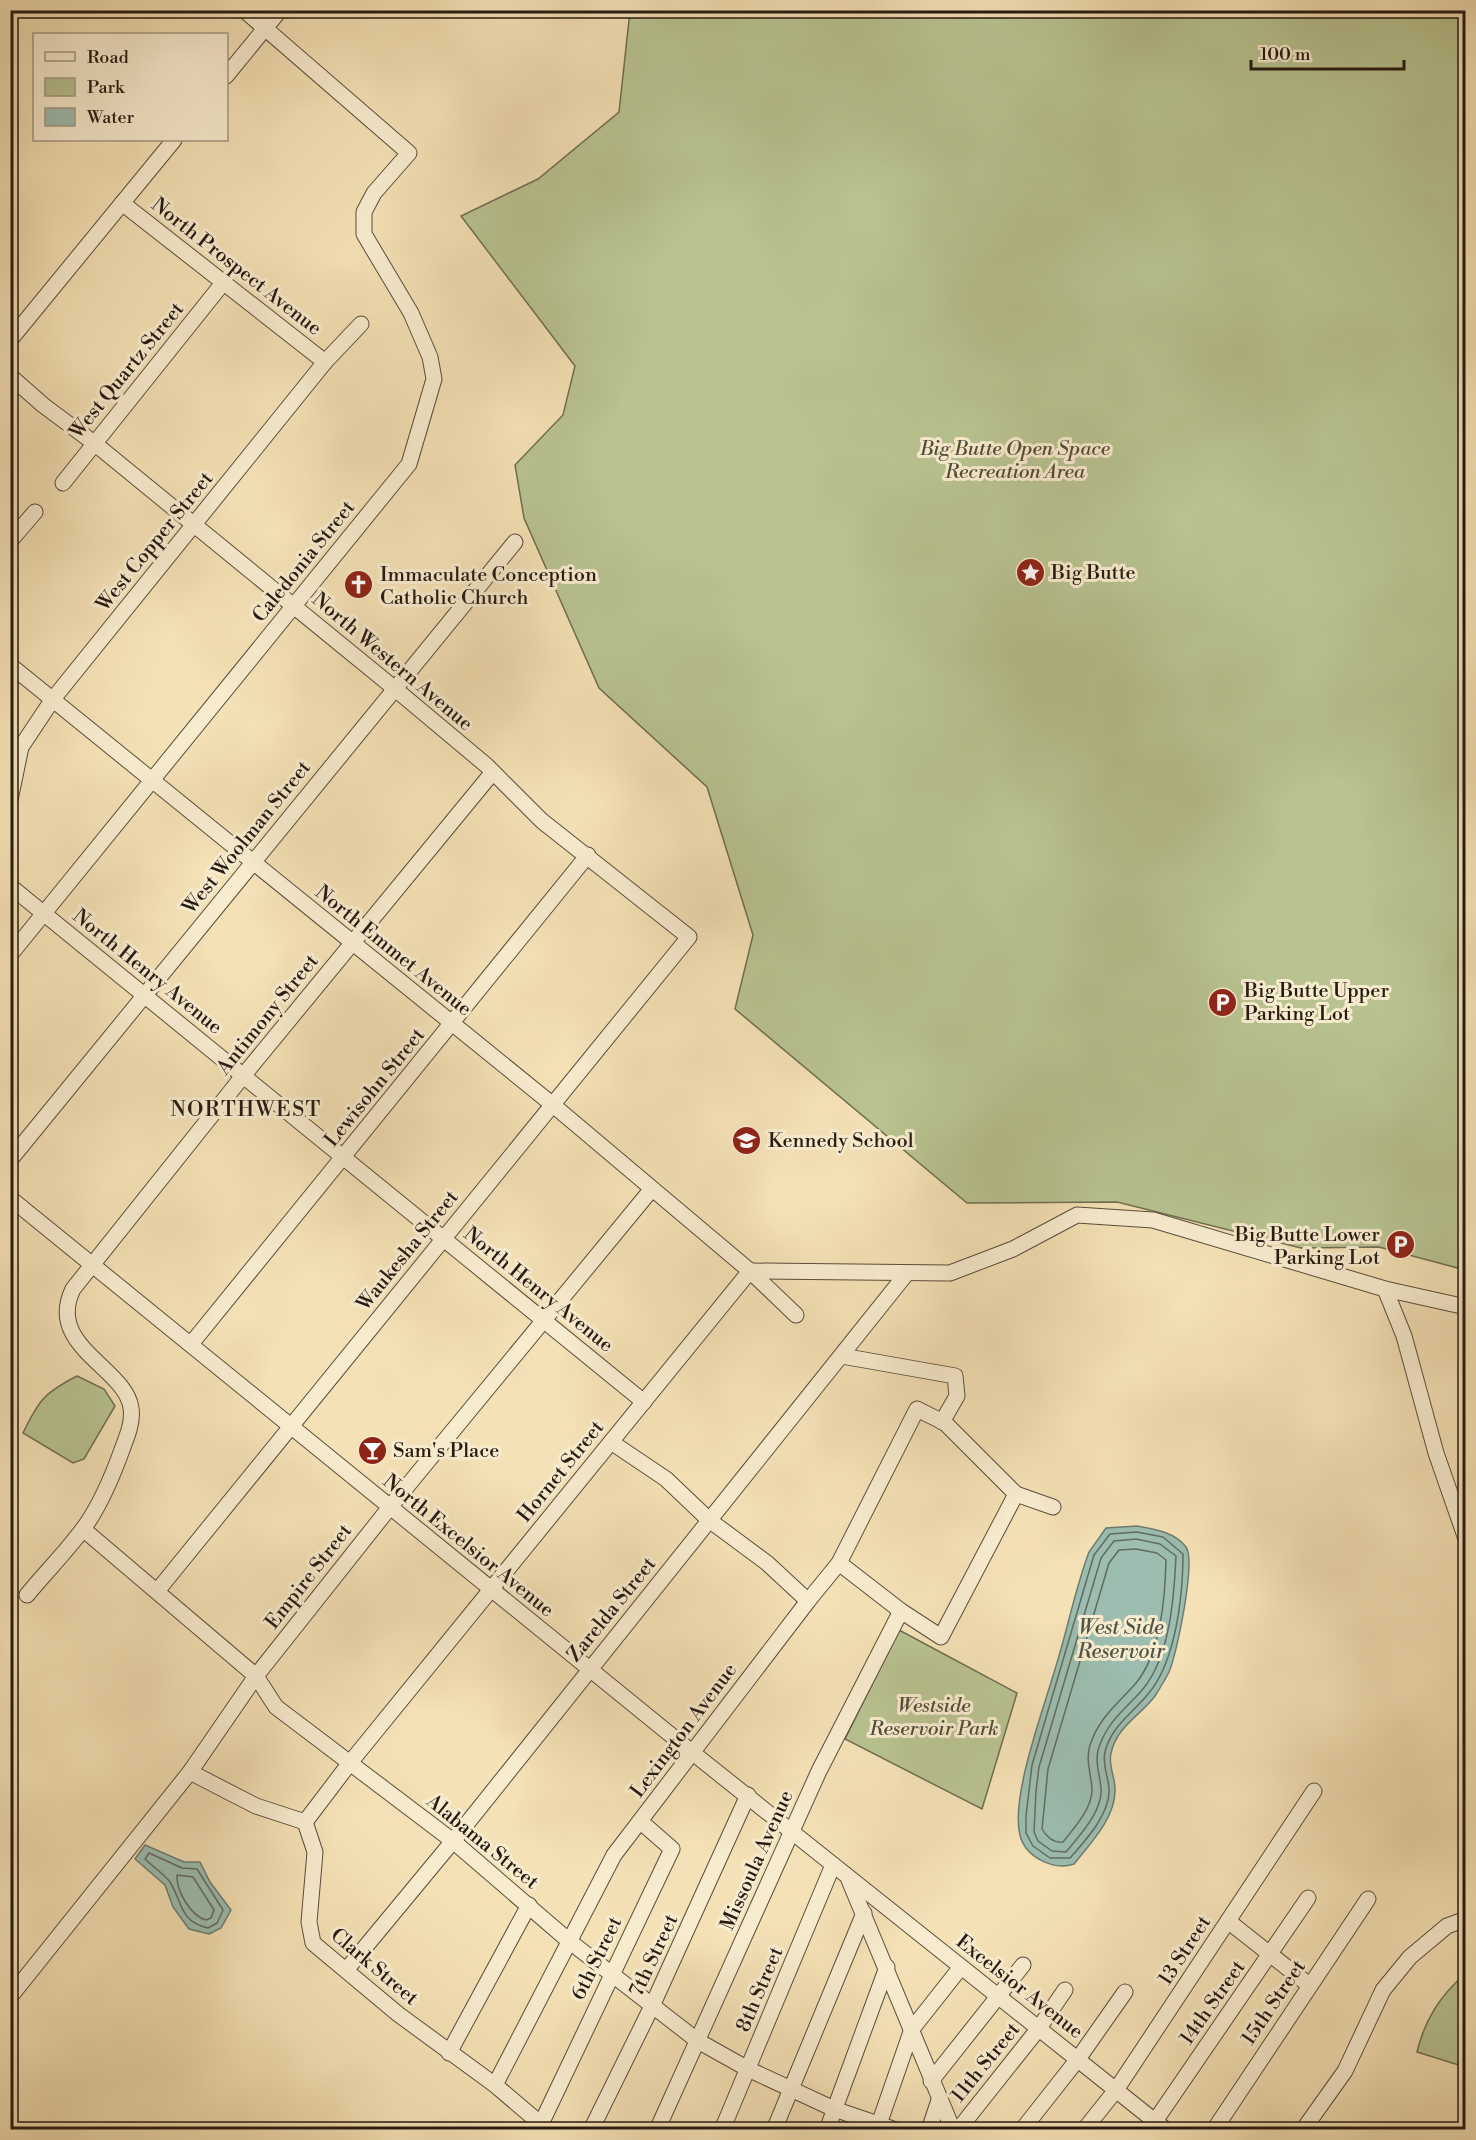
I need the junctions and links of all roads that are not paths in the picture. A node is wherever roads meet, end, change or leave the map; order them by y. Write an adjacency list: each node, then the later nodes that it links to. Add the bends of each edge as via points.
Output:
1 (244, 10): 3 (street)
2 (280, 10): 3 (street)
3 (266, 28): 4 (street); 18 (street, Caledonia Street, via 409,153 369,203 364,212 364,234 411,313 430,357 434,379 409,464)
4 (228, 74)
5 (173, 141): 6 (street)
6 (122, 203): 7 (street, North Prospect Avenue); 9 (street)
7 (223, 283): 10 (street, North Prospect Avenue); 12 (street, West Quartz Street)
8 (361, 324): 10 (street, West Copper Street)
9 (10, 340)
10 (325, 362): 15 (street, West Copper Street)
11 (10, 376): 12 (street, North Western Avenue)
12 (94, 443): 13 (street, West Quartz Street); 15 (street, North Western Avenue)
13 (63, 483)
14 (35, 512): 16 (street)
15 (194, 525): 18 (street, North Western Avenue); 21 (street, West Copper Street)
16 (10, 541)
17 (515, 542): 20 (street, West Woolman Street)
18 (294, 606): 20 (street, North Western Avenue); 23 (street, Caledonia Street)
19 (10, 665): 21 (street, North Emmet Avenue)
20 (394, 688): 22 (street, North Western Avenue); 26 (street, West Woolman Street)
21 (53, 699): 23 (street, North Emmet Avenue); 24 (street, West Copper Street, via 21,747)
22 (493, 772): 25 (street, North Western Avenue, via 539,818); 30 (street, Antimony Street)
23 (152, 781): 26 (street, North Emmet Avenue); 28 (street, Caledonia Street)
24 (10, 800)
25 (588, 855): 29 (street, North Western Avenue); 33 (street, Lewisohn Street)
26 (252, 862): 30 (street, North Emmet Avenue); 32 (street, West Woolman Street)
27 (10, 886): 28 (street)
28 (44, 914): 31 (street, Caledonia Street); 32 (street, North Henry Avenue)
29 (689, 937): 35 (street, Waukesha Street)
30 (352, 944): 33 (street, North Emmet Avenue); 34 (street, Antimony Street)
31 (10, 955)
32 (144, 996): 34 (street, North Henry Avenue); 37 (street, West Woolman Street)
33 (452, 1024): 35 (street, North Emmet Avenue); 36 (street, Lewisohn Street)
34 (243, 1076): 36 (street, North Henry Avenue); 41 (street, Antimony Street)
35 (553, 1105): 38 (street, North Emmet Avenue); 40 (street, Waukesha Street)
36 (344, 1157): 40 (street, North Henry Avenue); 48 (street, Lewisohn Street)
37 (10, 1160)
38 (651, 1190): 42 (street, North Emmet Avenue); 47 (street, Empire Street)
39 (10, 1198): 41 (street, North Excelsior Avenue)
40 (444, 1238): 47 (street, North Henry Avenue); 52 (street, Waukesha Street)
41 (92, 1263): 48 (street, North Excelsior Avenue); 58 (street, Antimony Street, via 70,1296 71,1326 85,1352 121,1388 131,1405 131,1424 99,1503)
42 (750, 1270): 43 (street); 46 (street, North Emmet Avenue); 50 (street, Hornet Street)
43 (907, 1273): 44 (street, via 950,1273 1012,1249 1077,1215 1153,1220); 49 (street, Zarelda Street)
44 (1385, 1289): 45 (street); 59 (street, via 1404,1336 1436,1453)
45 (1466, 1307)
46 (796, 1315)
47 (545, 1320): 50 (street, North Henry Avenue); 55 (street, Empire Street)
48 (191, 1344): 52 (street, North Excelsior Avenue)
49 (842, 1356): 51 (street, via 955,1376 957,1396); 57 (street, Zarelda Street)
50 (644, 1402): 53 (street, Hornet Street)
51 (942, 1422): 54 (street); 60 (street, Lexington Avenue, via 917,1409)
52 (290, 1426): 55 (street, North Excelsior Avenue); 62 (street, Waukesha Street)
53 (611, 1442): 57 (street, via 666,1479); 61 (street, Hornet Street)
54 (1016, 1494): 56 (street); 65 (street, via 941,1637)
55 (390, 1507): 61 (street, North Excelsior Avenue); 67 (street, Empire Street)
56 (1053, 1508)
57 (709, 1520): 64 (street, via 767,1563); 66 (street, Zarelda Street)
58 (83, 1529): 62 (street, Alabama Street); 63 (street)
59 (1466, 1539)
60 (839, 1563): 64 (street, Lexington Avenue); 65 (street)
61 (491, 1589): 66 (street, North Excelsior Avenue); 69 (street, Hornet Street)
62 (158, 1590): 67 (street, Alabama Street)
63 (27, 1595)
64 (807, 1601): 68 (street, Lexington Avenue)
65 (901, 1611): 75 (street, Missoula Avenue)
66 (591, 1668): 68 (street, North Excelsior Avenue); 76 (street, Zarelda Street)
67 (256, 1676): 69 (street, Alabama Street, via 276,1707); 70 (street, Empire Street)
68 (693, 1753): 72 (street, North Excelsior Avenue); 73 (street, Lexington Avenue)
69 (349, 1764): 74 (street, Hornet Street); 76 (street, Alabama Street)
70 (189, 1772): 74 (street, via 256,1806); 96 (street, Empire Street)
71 (1314, 1791): 84 (street, 13 Street)
72 (748, 1795): 75 (street, North Excelsior Avenue); 97 (street, 7th Street)
73 (640, 1821): 85 (street, Lexington Avenue, via 614,1855); 91 (street, 6th Street, via 672,1849)
74 (305, 1822): 90 (street, Clark Street, via 315,1851 309,1922 313,1943)
75 (792, 1832): 77 (street, North Excelsior Avenue); 100 (street, Missoula Avenue)
76 (453, 1841): 81 (street, Alabama Street); 90 (street, Zarelda Street)
77 (833, 1865): 78 (street, North Excelsior Avenue); 103 (street, 8th Street)
78 (847, 1877): 82 (street); 89 (street, Excelsior Avenue)
79 (1308, 1898): 86 (street, 14th Street)
80 (1368, 1899): 92 (street, 15th Street)
81 (528, 1905): 85 (street, Alabama Street); 101 (street)
82 (864, 1913): 88 (street); 106 (street)
83 (1466, 1919): 125 (street, via 1447,1926 1410,1957 1383,1990 1345,2071)
84 (1228, 1922): 86 (street); 107 (street, 13 Street)
85 (569, 1941): 91 (street, Alabama Street); 105 (street, Lexington Avenue)
86 (1271, 1955): 92 (street); 112 (street, 14th Street)
87 (1023, 1965): 95 (street)
88 (887, 1967): 99 (street); 109 (street)
89 (961, 1967): 95 (street, Excelsior Avenue); 99 (street)
90 (347, 1969): 101 (street, Clark Street)
91 (610, 1974): 97 (street, Alabama Street); 110 (street, 6th Street)
92 (1309, 1985): 124 (street, 15th Street)
93 (1065, 1990): 98 (street, 11th Street)
94 (1125, 1992): 102 (street)
95 (998, 1996): 98 (street, Excelsior Avenue); 104 (street)
96 (10, 1997)
97 (653, 2004): 100 (street, Alabama Street); 113 (street, 7th Street)
98 (1039, 2028): 102 (street, Excelsior Avenue); 121 (street, 11th Street)
99 (912, 2029): 104 (street); 111 (street)
100 (698, 2041): 103 (street, Alabama Street); 114 (street, Missoula Avenue)
101 (449, 2053): 105 (street, Clark Street)
102 (1078, 2059): 107 (street, Excelsior Avenue); 122 (street)
103 (748, 2069): 106 (street, Alabama Street); 115 (street, 8th Street)
104 (931, 2081): 108 (street)
105 (495, 2085): 110 (street, Clark Street)
106 (791, 2088): 109 (street, Alabama Street); 116 (street)
107 (1116, 2090): 112 (street, Excelsior Avenue); 123 (street, 13 Street)
108 (939, 2100): 119 (street, 11th Street); 120 (street)
109 (834, 2109): 111 (street, Alabama Street); 117 (street)
110 (544, 2127)
111 (878, 2127): 118 (street, Alabama Street)
112 (1157, 2127)
113 (591, 2130)
114 (657, 2130)
115 (722, 2130)
116 (774, 2130)
117 (826, 2130)
118 (896, 2130)
119 (929, 2130)
120 (953, 2130)
121 (958, 2130)
122 (1022, 2130)
123 (1084, 2130)
124 (1214, 2130)
125 (1303, 2130)

